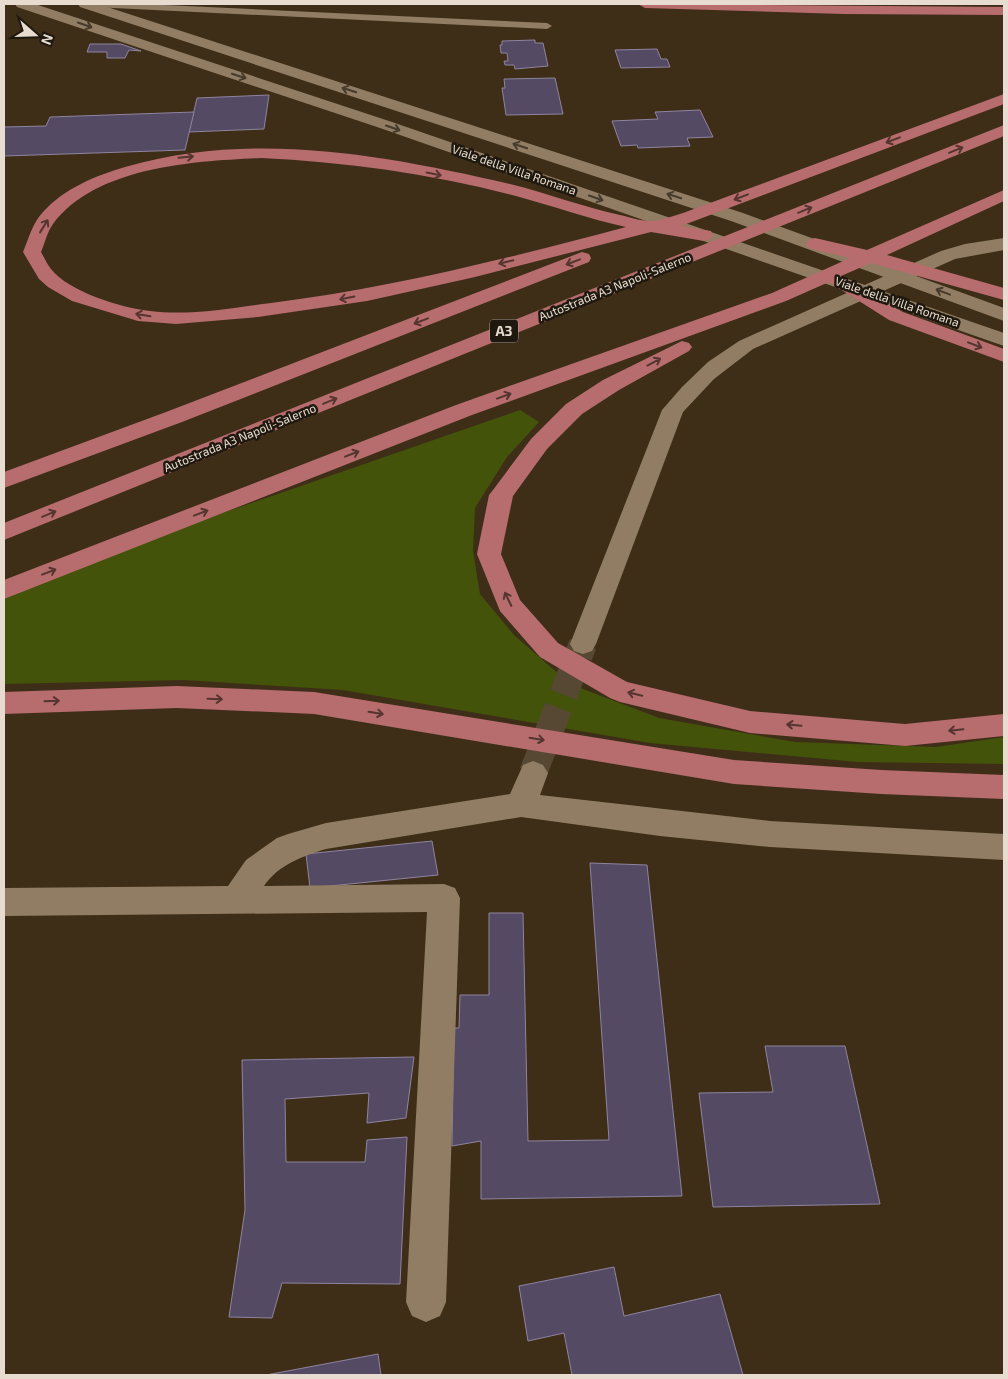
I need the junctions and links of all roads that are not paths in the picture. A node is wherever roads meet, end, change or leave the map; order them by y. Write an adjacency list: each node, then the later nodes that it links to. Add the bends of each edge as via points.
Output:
1 (22, 4): 12 (main road, Viale della Villa Romana, one-way to 12)
2 (85, 4): 13 (main road, Viale della Villa Romana, one-way to 2)
3 (93, 4): 4 (lane)
4 (122, 4): 7 (lane)
5 (645, 4): 6 (highway)
6 (1004, 11)
7 (547, 26)
8 (1002, 99): 11 (highway, one-way to 11)
9 (1004, 130): 23 (highway, Autostrada A3 Napoli-Salerno / A3, one-way to 9)
10 (1001, 198): 17 (highway)
11 (689, 216): 12 (highway, one-way to 12, via 416,285 303,307 192,318 150,317 109,309 46,276 32,252 43,225 59,207 85,188 124,172 176,158 264,155 342,159 402,167 521,192 621,221); 22 (highway, one-way to 22, via 183,414)
12 (704, 235): 15 (main road, Viale della Villa Romana)
13 (815, 244): 16 (highway, via 910,266); 18 (main road, Viale della Villa Romana, one-way to 13)
14 (1004, 244): 25 (main road, via 948,255 754,342 720,361 696,382 672,410)
15 (838, 281): 19 (highway, via 896,316)
16 (1004, 294)
17 (779, 297): 24 (highway, one-way to 17, via 464,410); 27 (highway, one-way to 17, via 905,735 750,722 620,691 549,650 509,604 490,554 502,496 539,444 574,409 611,385)
18 (996, 312)
19 (952, 328): 20 (main road, Viale della Villa Romana); 21 (highway, one-way to 21)
20 (1004, 340)
21 (1004, 356)
22 (4, 480)
23 (4, 532)
24 (4, 590)
25 (583, 644)
26 (4, 703): 29 (highway, one-way to 29, via 176,697 314,703 734,772)
27 (1004, 725)
28 (533, 773): 30 (main road)
29 (1004, 787)
30 (521, 805): 31 (main road, via 770,834); 32 (main road, via 326,836 288,848 257,870)
31 (1004, 847)
32 (236, 900): 33 (main road); 34 (main road, via 444,898)
33 (4, 902)
34 (426, 1302)

